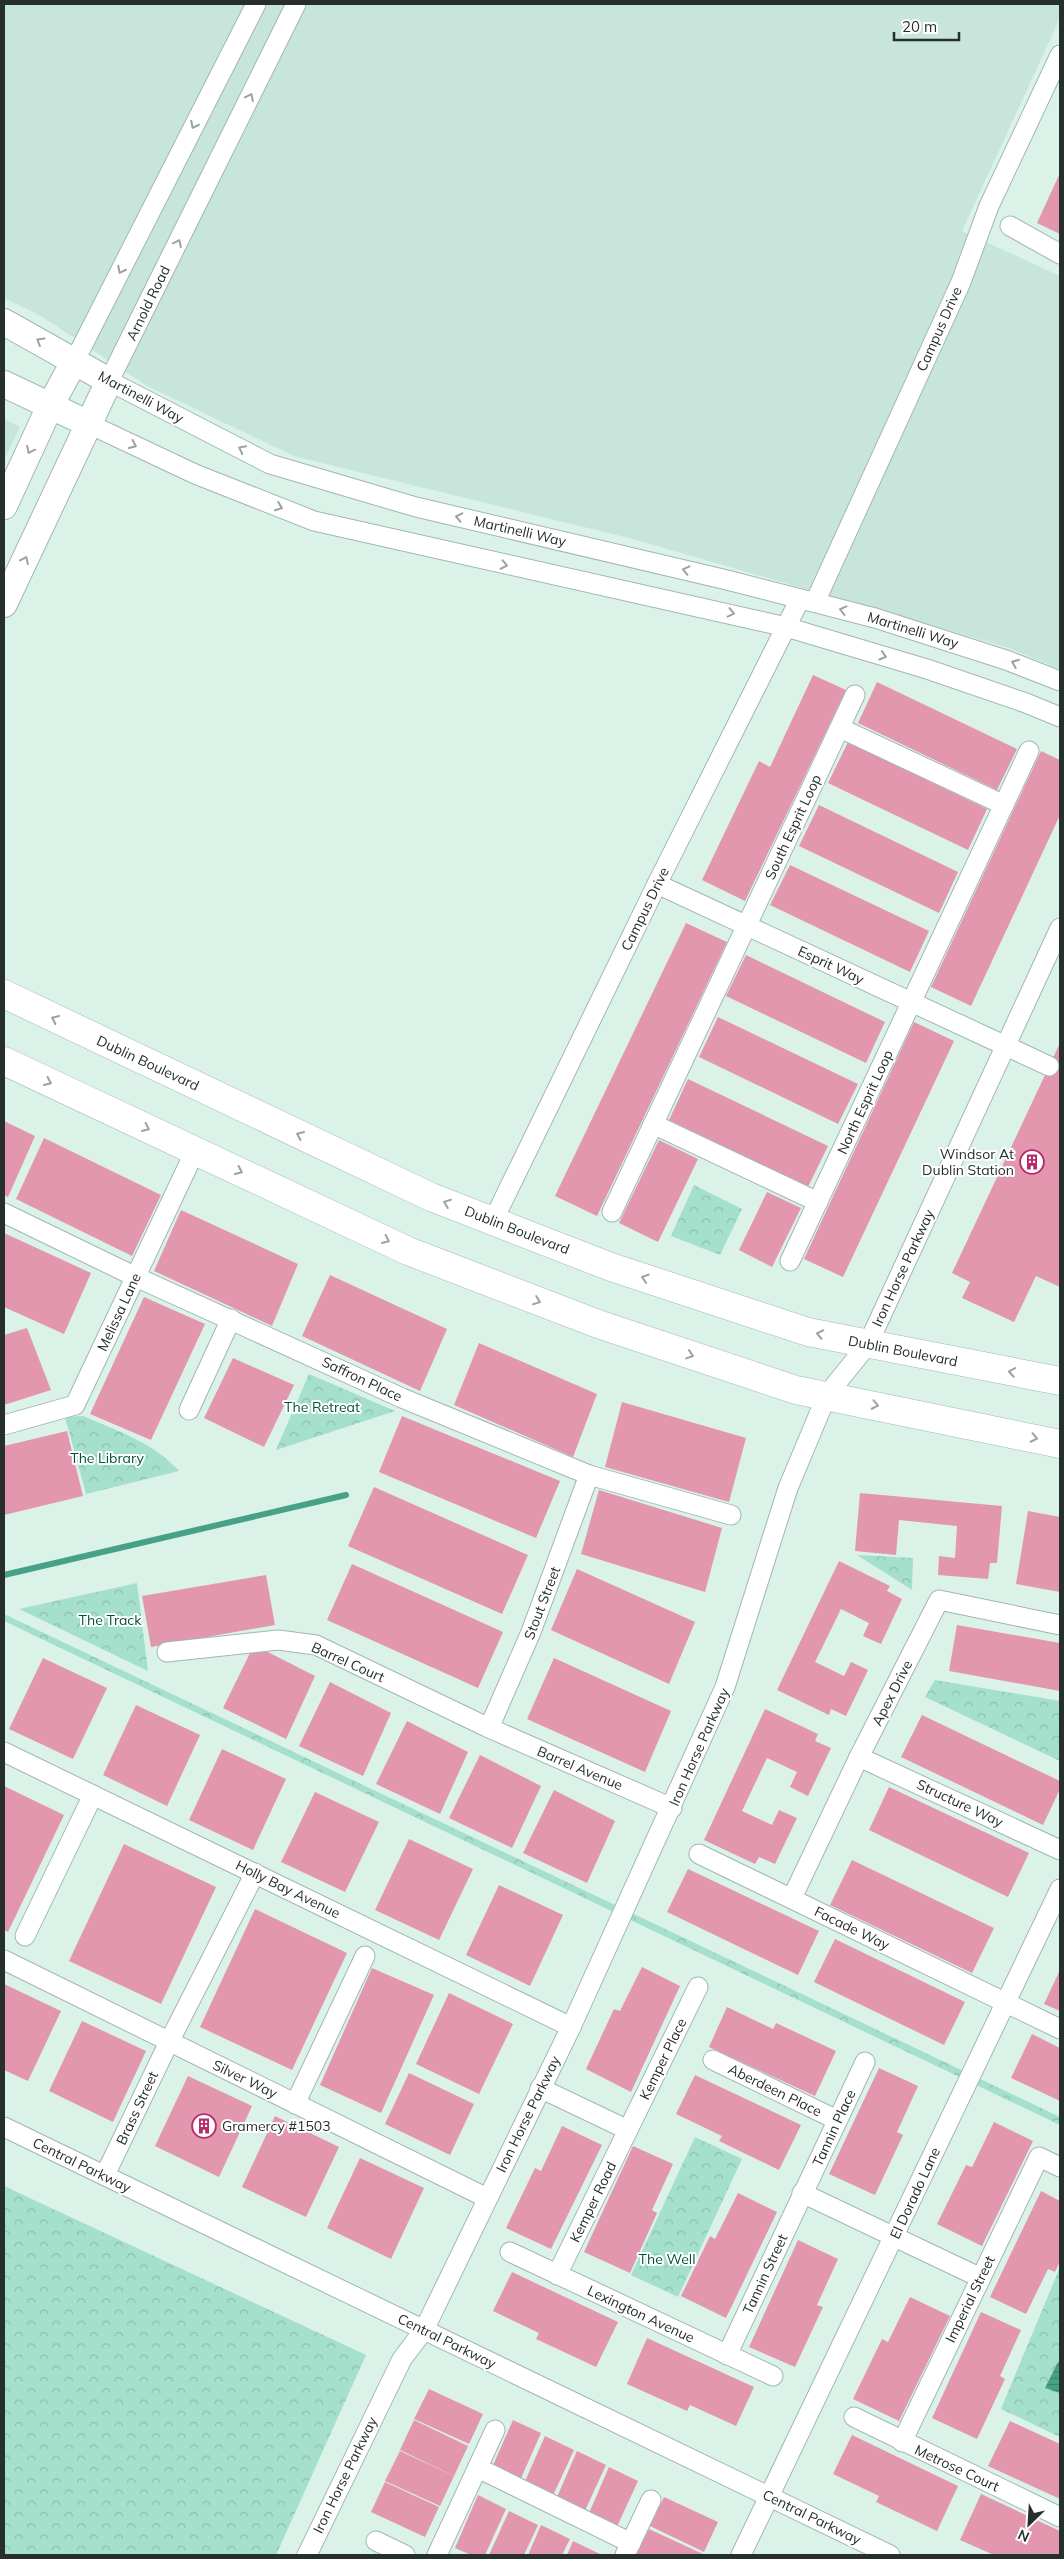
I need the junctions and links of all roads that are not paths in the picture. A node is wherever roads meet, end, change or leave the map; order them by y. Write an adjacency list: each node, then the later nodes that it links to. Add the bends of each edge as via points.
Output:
1 (256, 4): 7 (street, one-way to 7)
2 (296, 4): 8 (street, Arnold Road, one-way to 2)
3 (1060, 55): 13 (street, Campus Drive, via 989,206 961,282)
4 (1010, 226): 5 (street)
5 (1060, 254)
6 (4, 322): 7 (street, Martinelli Way, one-way to 6)
7 (74, 362): 8 (street, Martinelli Way); 10 (street)
8 (109, 381): 11 (street, Arnold Road); 13 (street, Martinelli Way, one-way to 8, via 416,507 270,464)
9 (4, 384): 10 (street)
10 (50, 406): 11 (street); 12 (street, one-way to 12)
11 (88, 424): 14 (street, Arnold Road, one-way to 11); 15 (street, one-way to 15, via 194,474 314,521)
12 (4, 506)
13 (808, 601): 15 (street, Campus Drive); 16 (street, Martinelli Way, one-way to 13, via 875,618)
14 (4, 604)
15 (786, 627): 17 (street, one-way to 17); 24 (street, Campus Drive)
16 (1060, 681)
17 (972, 684): 19 (street); 20 (street)
18 (855, 695): 21 (street, South Esprit Loop)
19 (1060, 717)
20 (1060, 724)
21 (840, 728): 23 (street); 25 (street, South Esprit Loop)
22 (1029, 751): 23 (street)
23 (1004, 805): 28 (street)
24 (657, 884): 25 (street, Esprit Way); 37 (street, Campus Drive)
25 (747, 926): 28 (street, Esprit Way); 32 (street)
26 (1060, 928): 29 (street, Iron Horse Parkway)
27 (4, 994): 37 (main road, Dublin Boulevard, one-way to 27, via 432,1197)
28 (911, 1002): 29 (street, Esprit Way); 34 (street, North Esprit Loop)
29 (1005, 1046): 31 (street, Esprit Way); 41 (street, Iron Horse Parkway)
30 (4, 1061): 33 (main road, one-way to 33)
31 (1049, 1066)
32 (653, 1124): 34 (street); 35 (street)
33 (195, 1151): 39 (street, Melissa Lane); 43 (main road, one-way to 43, via 408,1251 589,1321 784,1386)
34 (818, 1202): 38 (street, North Esprit Loop)
35 (612, 1212)
36 (4, 1213): 39 (street, Saffron Place)
37 (493, 1221): 41 (main road, Dublin Boulevard, one-way to 37, via 808,1332 620,1270)
38 (790, 1261)
39 (136, 1277): 40 (street, Saffron Place); 45 (street, Melissa Lane, via 75,1405)
40 (230, 1319): 44 (street); 47 (street, Saffron Place, via 402,1398)
41 (868, 1344): 42 (main road, Dublin Boulevard, one-way to 41); 43 (street, Iron Horse Parkway)
42 (1060, 1381)
43 (827, 1395): 46 (main road, one-way to 46); 55 (street, Iron Horse Parkway, via 788,1488 725,1687)
44 (189, 1410)
45 (4, 1425)
46 (1060, 1444)
47 (589, 1475): 48 (street, Saffron Place); 51 (street, Stout Street, via 531,1632)
48 (731, 1516)
49 (1060, 1625): 53 (street, Apex Drive, via 939,1600)
50 (167, 1652): 51 (street, Barrel Court, via 278,1640 316,1645)
51 (489, 1728): 55 (street, Barrel Avenue)
52 (4, 1752): 54 (street, Holly Bay Avenue)
53 (859, 1757): 56 (street, Structure Way); 60 (street, Apex Drive)
54 (93, 1795): 58 (street, Holly Bay Avenue); 61 (street)
55 (672, 1808): 66 (street, Iron Horse Parkway)
56 (1060, 1850)
57 (699, 1854): 60 (street, Facade Way)
58 (255, 1873): 66 (street, Holly Bay Avenue); 68 (street, Brass Street)
59 (1060, 1889): 65 (street, El Dorado Lane)
60 (792, 1898): 65 (street, Facade Way)
61 (25, 1936)
62 (364, 1956): 72 (street)
63 (4, 1960): 68 (street, Silver Way)
64 (698, 1987): 75 (street, Kemper Place)
65 (1005, 2003): 67 (street, Facade Way); 80 (street, El Dorado Lane)
66 (572, 2027): 71 (street, Iron Horse Parkway)
67 (1060, 2028)
68 (169, 2042): 72 (street, Silver Way); 77 (street, Brass Street)
69 (713, 2060): 73 (street, Aberdeen Place)
70 (865, 2062): 73 (street, Tannin Place)
71 (540, 2088): 75 (street); 79 (street, Iron Horse Parkway)
72 (295, 2104): 79 (street, Silver Way)
73 (837, 2120): 78 (street, Tannin Place)
74 (4, 2127): 77 (street, Central Parkway)
75 (628, 2130): 82 (street, Kemper Road)
76 (1060, 2167): 83 (street, Imperial Street, via 1039,2157)
77 (105, 2175): 84 (street, Central Parkway)
78 (802, 2193): 80 (street); 85 (street, Tannin Street)
79 (487, 2198): 84 (street, Iron Horse Parkway)
80 (893, 2238): 83 (street); 91 (street, El Dorado Lane)
81 (510, 2252): 82 (street, Lexington Avenue)
82 (557, 2275): 85 (street, Lexington Avenue)
83 (980, 2278): 89 (street, Imperial Street)
84 (424, 2330): 91 (street, Central Parkway); 96 (street, Iron Horse Parkway, via 402,2359)
85 (727, 2355): 86 (street, Lexington Avenue)
86 (773, 2376)
87 (854, 2417): 89 (street, Metrose Court)
88 (495, 2430): 90 (street)
89 (902, 2442): 93 (street, Metrose Court)
90 (478, 2468): 95 (street); 98 (street)
91 (768, 2496): 99 (street, El Dorado Lane); 100 (street, Central Parkway)
92 (651, 2500): 95 (street)
93 (1060, 2517)
94 (376, 2541): 97 (street)
95 (628, 2549)
96 (307, 2555)
97 (405, 2555)
98 (437, 2555)
99 (741, 2555)
100 (890, 2555)

